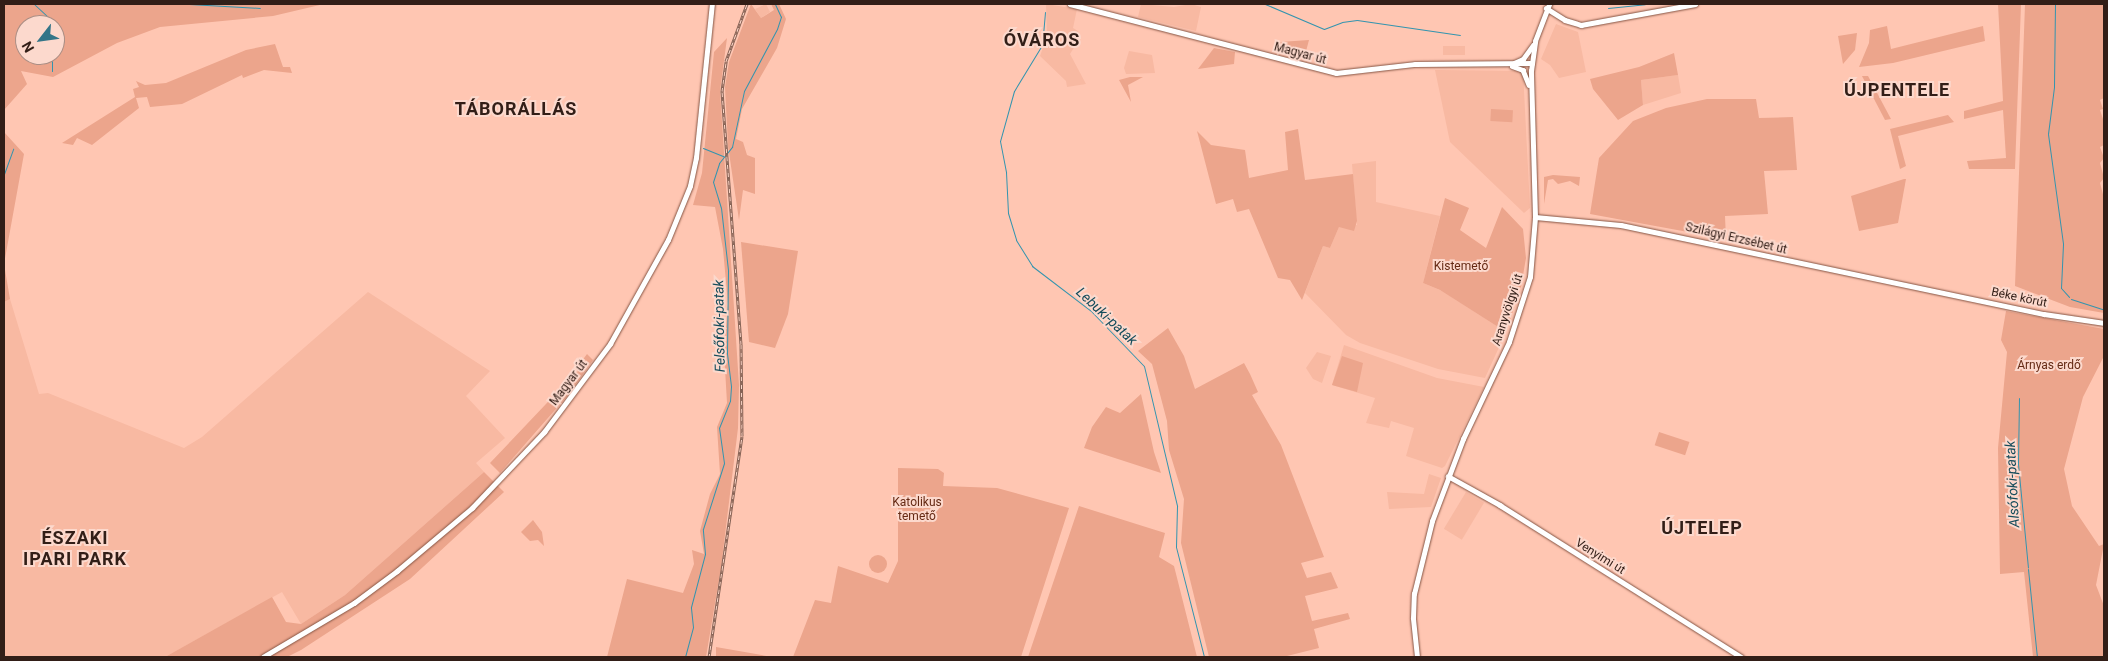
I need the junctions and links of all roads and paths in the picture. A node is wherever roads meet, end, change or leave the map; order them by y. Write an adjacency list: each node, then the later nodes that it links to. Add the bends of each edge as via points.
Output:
1 (712, 4): 15 (street, Magyar út, via 696,158 690,186 668,240 610,344 544,432 472,508 354,603)
2 (1070, 4): 9 (street, Magyar út, via 1336,73 1415,64)
3 (1696, 4): 5 (street, via 1590,24 1576,24)
4 (1547, 6): 5 (street); 6 (street, Aranyvölgyi út)
5 (1555, 15): 6 (street)
6 (1543, 17): 7 (street, Aranyvölgyi út)
7 (1535, 41): 8 (street, Aranyvölgyi út); 9 (street, via 1523,59)
8 (1532, 64): 9 (street, Magyar út); 10 (street, Aranyvölgyi út)
9 (1506, 65): 10 (street, via 1523,70)
10 (1530, 91): 11 (street, Aranyvölgyi út)
11 (1535, 218): 12 (street, Szilágyi Erzsébet út, via 1620,225); 14 (street, Aranyvölgyi út, via 1530,277 1519,316)
12 (1931, 289): 13 (street, Béke körút, via 2044,314)
13 (2104, 322)
14 (1448, 476): 16 (street, Aranyvölgyi út, via 1423,551 1413,608); 17 (street, Venyimi út, via 1500,505)
15 (263, 657)
16 (1417, 657)
17 (1741, 657)

